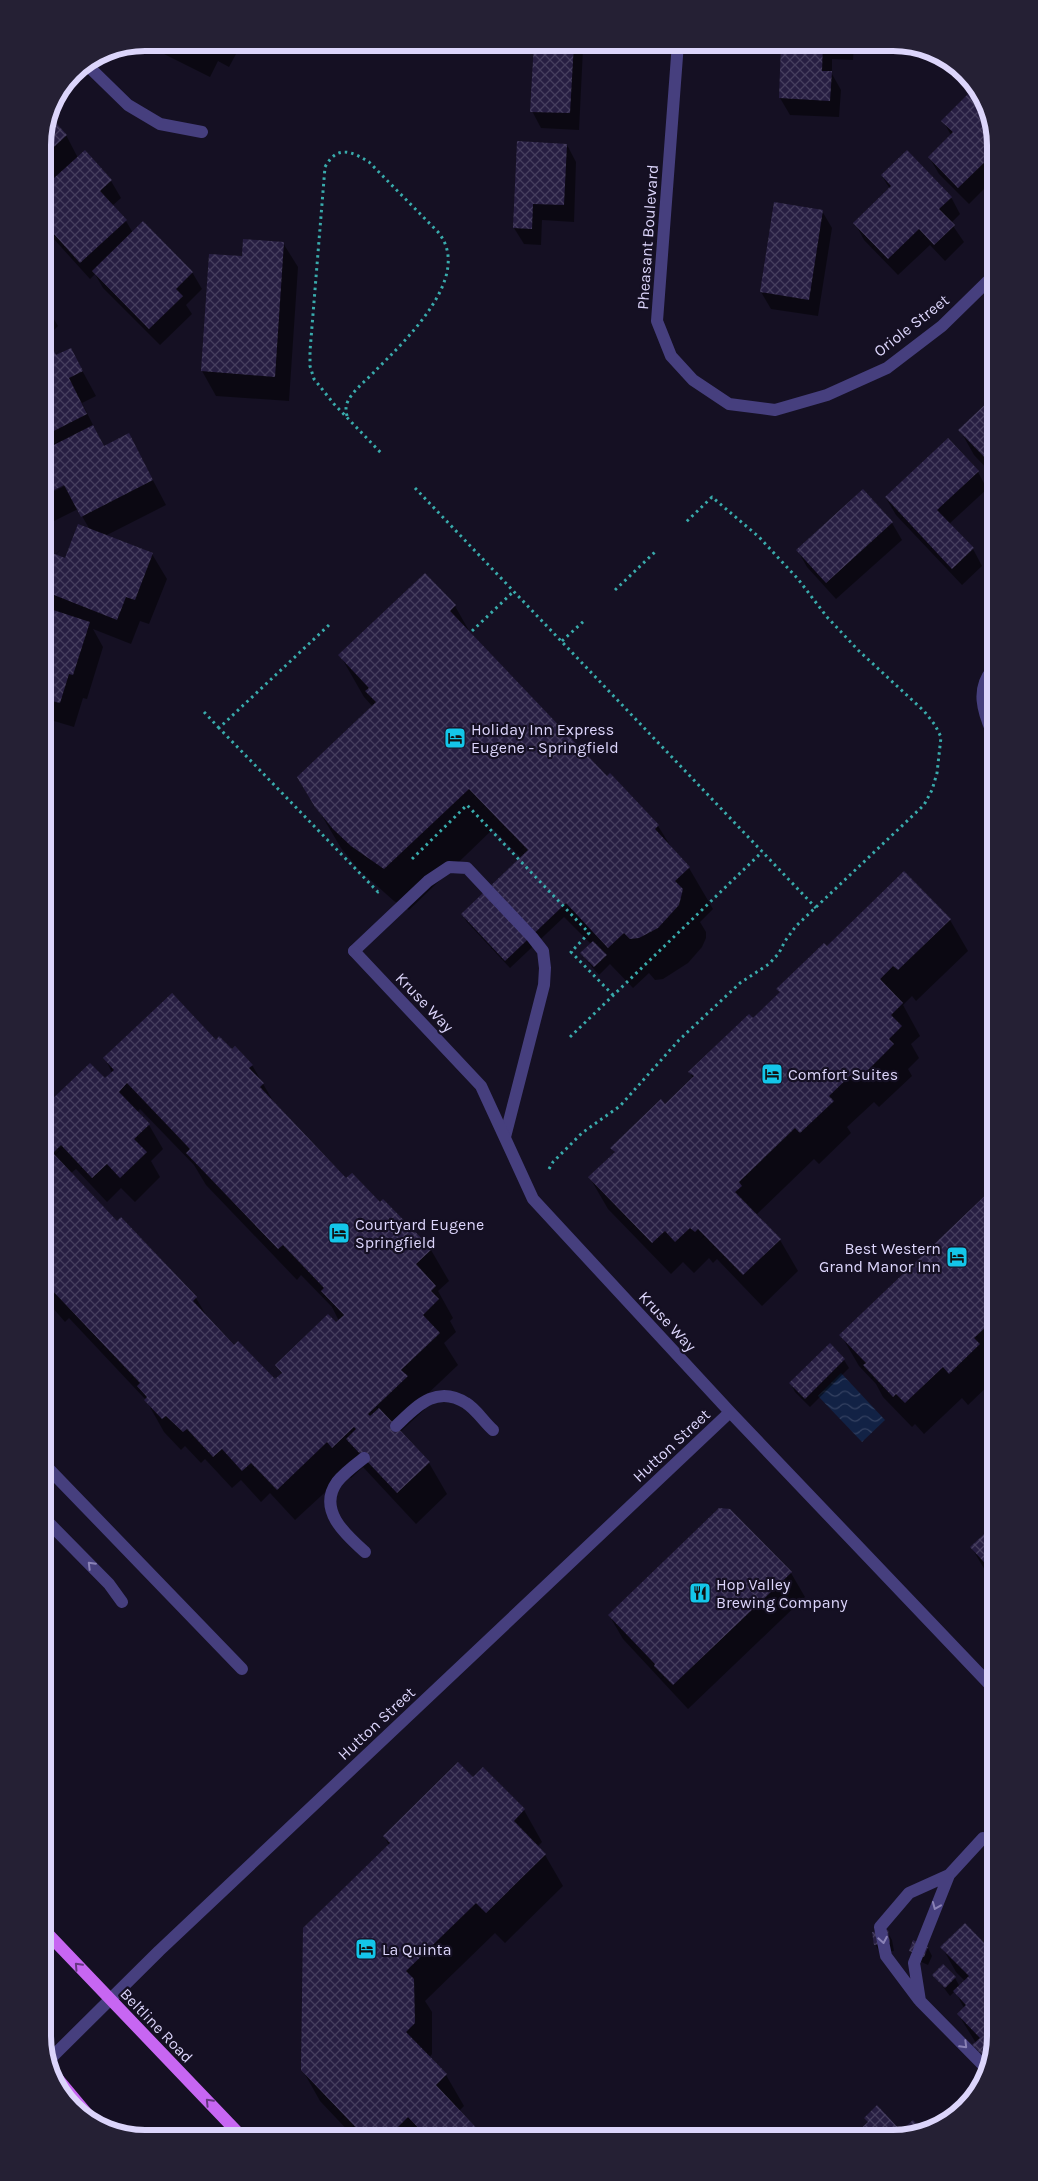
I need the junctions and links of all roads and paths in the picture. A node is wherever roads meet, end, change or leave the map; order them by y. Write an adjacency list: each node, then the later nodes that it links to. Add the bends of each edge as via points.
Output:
1 (677, 51): 5 (street, Pheasant Boulevard, via 658,321 672,356 682,368 693,380)
2 (91, 69): 3 (street, via 128,106 160,124)
3 (202, 132)
4 (987, 282): 5 (street, Oriole Street, via 942,326 887,368 827,395 775,410)
5 (729, 404)
6 (347, 416): 6 (path, via 314,379 310,366 325,167 335,154 343,152 358,155 369,162 438,232 449,251 446,278 434,301 410,336 353,394 346,408); 7 (path)
7 (382, 454)
8 (415, 488): 12 (path)
9 (685, 523): 24 (path, via 712,497 782,562 858,650 924,711 941,737 937,773 924,804)
10 (655, 552): 11 (path)
11 (616, 590)
12 (514, 592): 15 (path); 16 (path)
13 (585, 620): 16 (path)
14 (329, 624): 20 (path)
15 (472, 631)
16 (562, 641): 21 (path)
17 (987, 680): 19 (street, via 982,690 983,714)
18 (204, 712): 20 (path)
19 (987, 722)
20 (219, 728): 23 (path, via 378,892)
21 (762, 852): 24 (path); 25 (path)
22 (406, 865): 25 (path, via 467,805 589,934 571,952)
23 (385, 885)
24 (816, 908): 28 (path, via 796,926 769,964 733,989 679,1040 620,1106 582,1132)
25 (613, 995): 26 (path)
26 (570, 1037)
27 (505, 1137): 27 (street, Kruse Way, via 482,1086 354,951 428,881 449,868 466,868 542,951 544,985); 29 (street, Kruse Way, via 533,1199)
28 (549, 1168)
29 (730, 1412): 38 (street, Kruse Way); 42 (street, Hutton Street)
30 (396, 1426): 31 (street, via 420,1403 442,1396 466,1403)
31 (493, 1430)
32 (364, 1458): 35 (street, via 337,1482 330,1506 341,1529)
33 (51, 1471): 37 (street)
34 (51, 1526): 36 (street, one-way to 34, via 110,1584)
35 (365, 1552)
36 (122, 1602)
37 (242, 1670)
38 (987, 1682)
39 (983, 1838): 40 (street)
40 (949, 1875): 43 (street, one-way to 43, via 914,1963); 43 (street, one-way to 43, via 909,1892 880,1927 886,1956)
41 (51, 1937): 42 (main road, Beltline Road, one-way to 41)
42 (109, 1999): 44 (street, Hutton Street); 46 (main road, Beltline Road, one-way to 42)
43 (920, 2002): 45 (street, one-way to 45)
44 (53, 2056)
45 (982, 2064)
46 (235, 2130)

